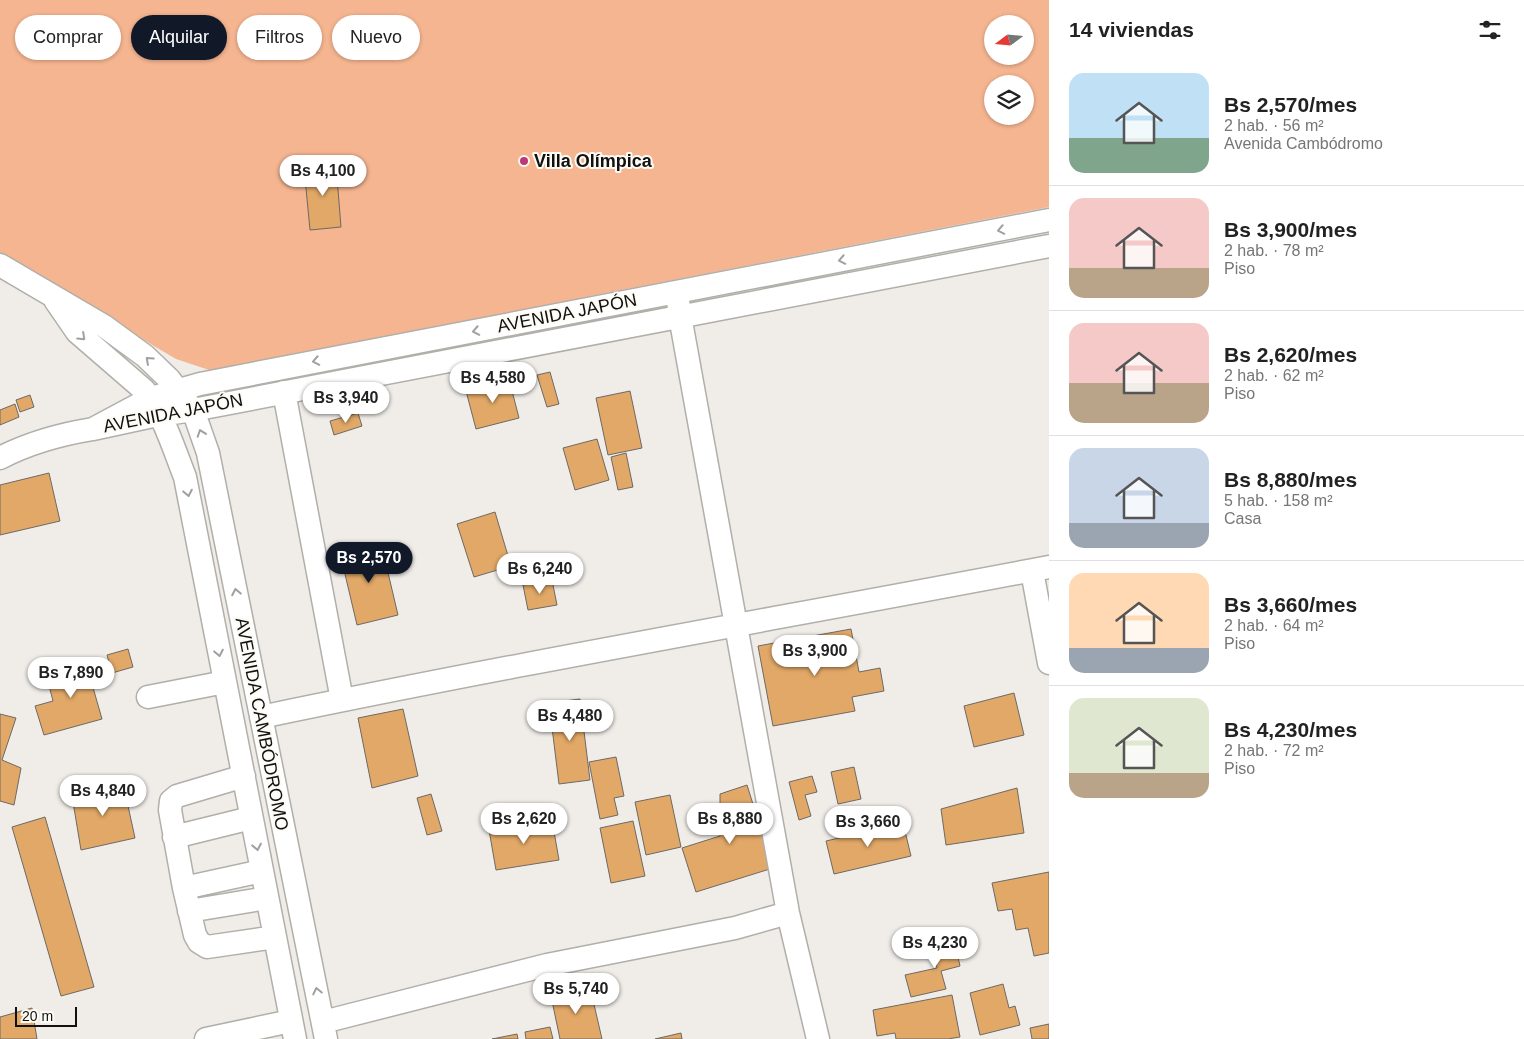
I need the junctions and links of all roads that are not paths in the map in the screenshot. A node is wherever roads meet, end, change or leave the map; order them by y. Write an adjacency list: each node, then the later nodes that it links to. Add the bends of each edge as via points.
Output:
1 (1049, 220): 4 (street, AVENIDA JAPÓN, one-way to 4)
2 (1049, 246): 6 (street, AVENIDA JAPÓN)
3 (0, 265): 5 (street, AVENIDA CAMBÓDROMO)
4 (678, 292): 6 (street); 7 (street, AVENIDA JAPÓN, one-way to 7)
5 (54, 297): 7 (street, AVENIDA CAMBÓDROMO, one-way to 5, via 145,356 104,326); 9 (street, one-way to 9, via 76,332 144,390)
6 (680, 316): 8 (street, AVENIDA JAPÓN); 13 (street)
7 (178, 390): 9 (street, AVENIDA JAPÓN); 10 (street, AVENIDA CAMBÓDROMO)
8 (284, 392): 10 (street, AVENIDA JAPÓN); 17 (street)
9 (155, 406): 10 (street, AVENIDA JAPÓN); 11 (street, AVENIDA JAPÓN); 15 (street, AVENIDA CAMBÓDROMO, one-way to 15, via 185,478)
10 (193, 410): 18 (street, AVENIDA CAMBÓDROMO, one-way to 10, via 208,454)
11 (0, 458)
12 (1040, 569): 13 (street); 14 (street)
13 (736, 625): 17 (street); 26 (street)
14 (1049, 663)
15 (225, 682): 16 (street); 19 (street, AVENIDA CAMBÓDROMO)
16 (148, 697)
17 (342, 700): 18 (street)
18 (261, 717): 29 (street, AVENIDA CAMBÓDROMO, one-way to 18)
19 (244, 776): 20 (street, AVENIDA CAMBÓDROMO); 21 (street, via 177,796 170,810)
20 (251, 818): 21 (street); 22 (street, AVENIDA CAMBÓDROMO, one-way to 22)
21 (174, 837): 23 (street)
22 (262, 872): 23 (street); 24 (street, AVENIDA CAMBÓDROMO)
23 (184, 888): 25 (street)
24 (267, 898): 25 (street); 27 (street, AVENIDA CAMBÓDROMO)
25 (189, 911): 27 (street, via 195,935 207,947)
26 (788, 913): 29 (street, via 735,928 547,965); 31 (street)
27 (275, 937): 28 (street, AVENIDA CAMBÓDROMO)
28 (293, 1030): 30 (street)
29 (325, 1030)
30 (206, 1039)
31 (818, 1039)

